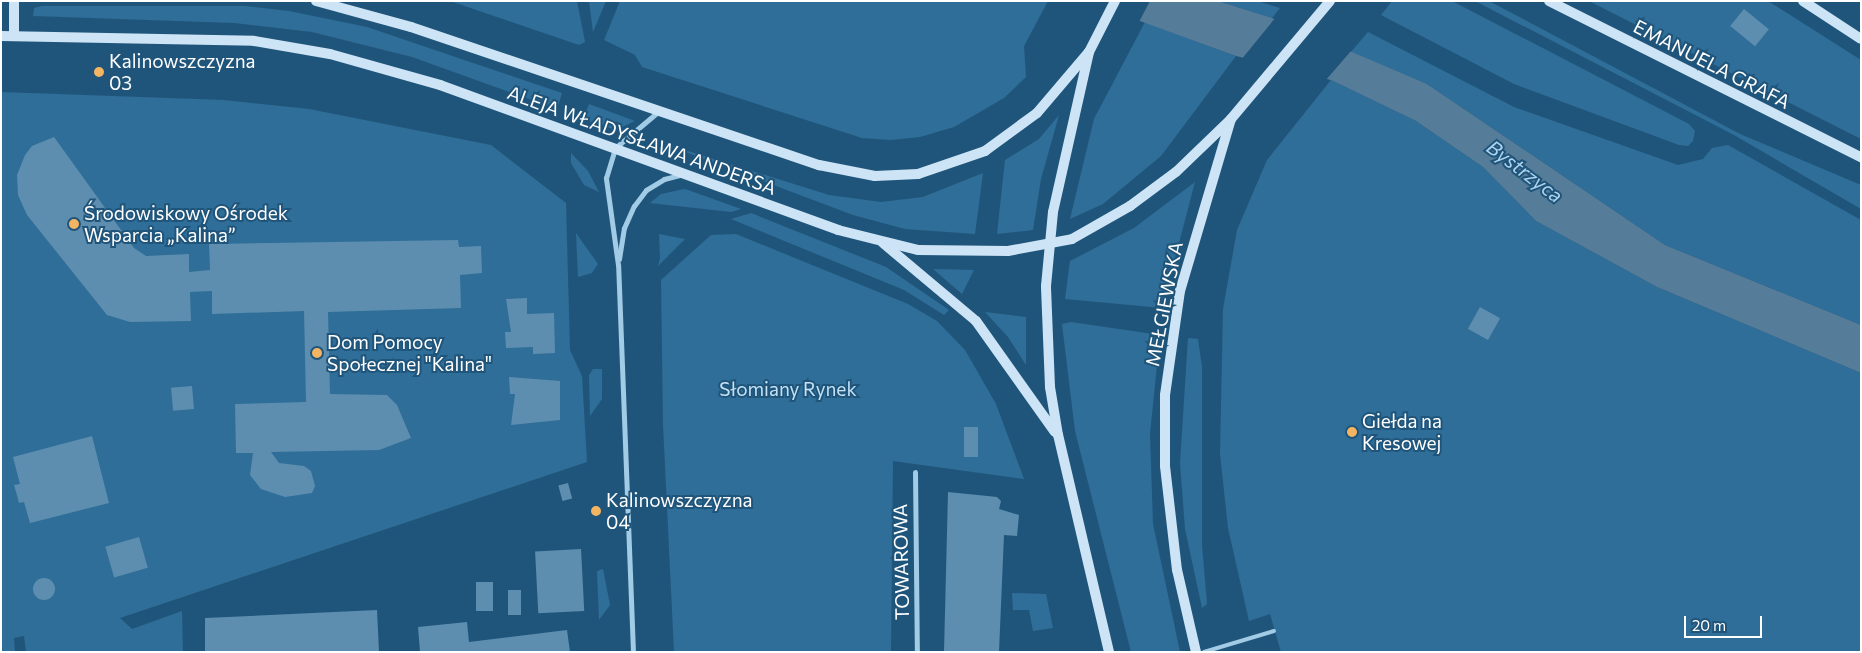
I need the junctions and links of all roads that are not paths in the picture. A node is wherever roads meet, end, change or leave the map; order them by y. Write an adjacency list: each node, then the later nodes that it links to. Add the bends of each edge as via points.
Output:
1 (14, 1): 8 (main road)
2 (316, 1): 11 (main road, ALEJA WŁADYSŁAWA ANDERSA, via 392,21)
3 (1115, 1): 10 (main road)
4 (1330, 1): 12 (main road, MEŁGIEWSKA)
5 (1549, 1): 14 (main road, EMANUELA GRAFA)
6 (1803, 1): 9 (main road)
7 (1, 36): 8 (main road, ALEJA WŁADYSŁAWA ANDERSA)
8 (14, 36): 13 (main road, ALEJA WŁADYSŁAWA ANDERSA, via 235,40 310,49 415,77)
9 (1861, 39)
10 (1089, 52): 11 (main road, ALEJA WŁADYSŁAWA ANDERSA, via 1037,113 1008,137 971,158 918,174 875,176 834,170); 17 (main road)
11 (659, 111): 13 (street)
12 (1232, 119): 17 (main road, ALEJA WŁADYSŁAWA ANDERSA, via 1176,172 1112,219 1072,239); 25 (main road, MEŁGIEWSKA, via 1188,257 1165,395 1167,501 1177,570)
13 (615, 148): 15 (main road, ALEJA WŁADYSŁAWA ANDERSA); 18 (street, via 606,178)
14 (1861, 157)
15 (685, 173): 16 (main road, ALEJA WŁADYSŁAWA ANDERSA, via 838,230); 18 (street, via 664,178 642,196 624,228)
16 (882, 242): 17 (main road, ALEJA WŁADYSŁAWA ANDERSA, via 918,250 984,252); 19 (main road, via 976,321)
17 (1049, 244): 19 (main road, via 1046,327)
18 (618, 265): 22 (street)
19 (1058, 435): 24 (main road)
20 (915, 472): 23 (street, TOWAROWA)
21 (1274, 630): 26 (lane)
22 (633, 652)
23 (917, 652)
24 (1109, 652)
25 (1196, 652)
26 (1204, 652)

